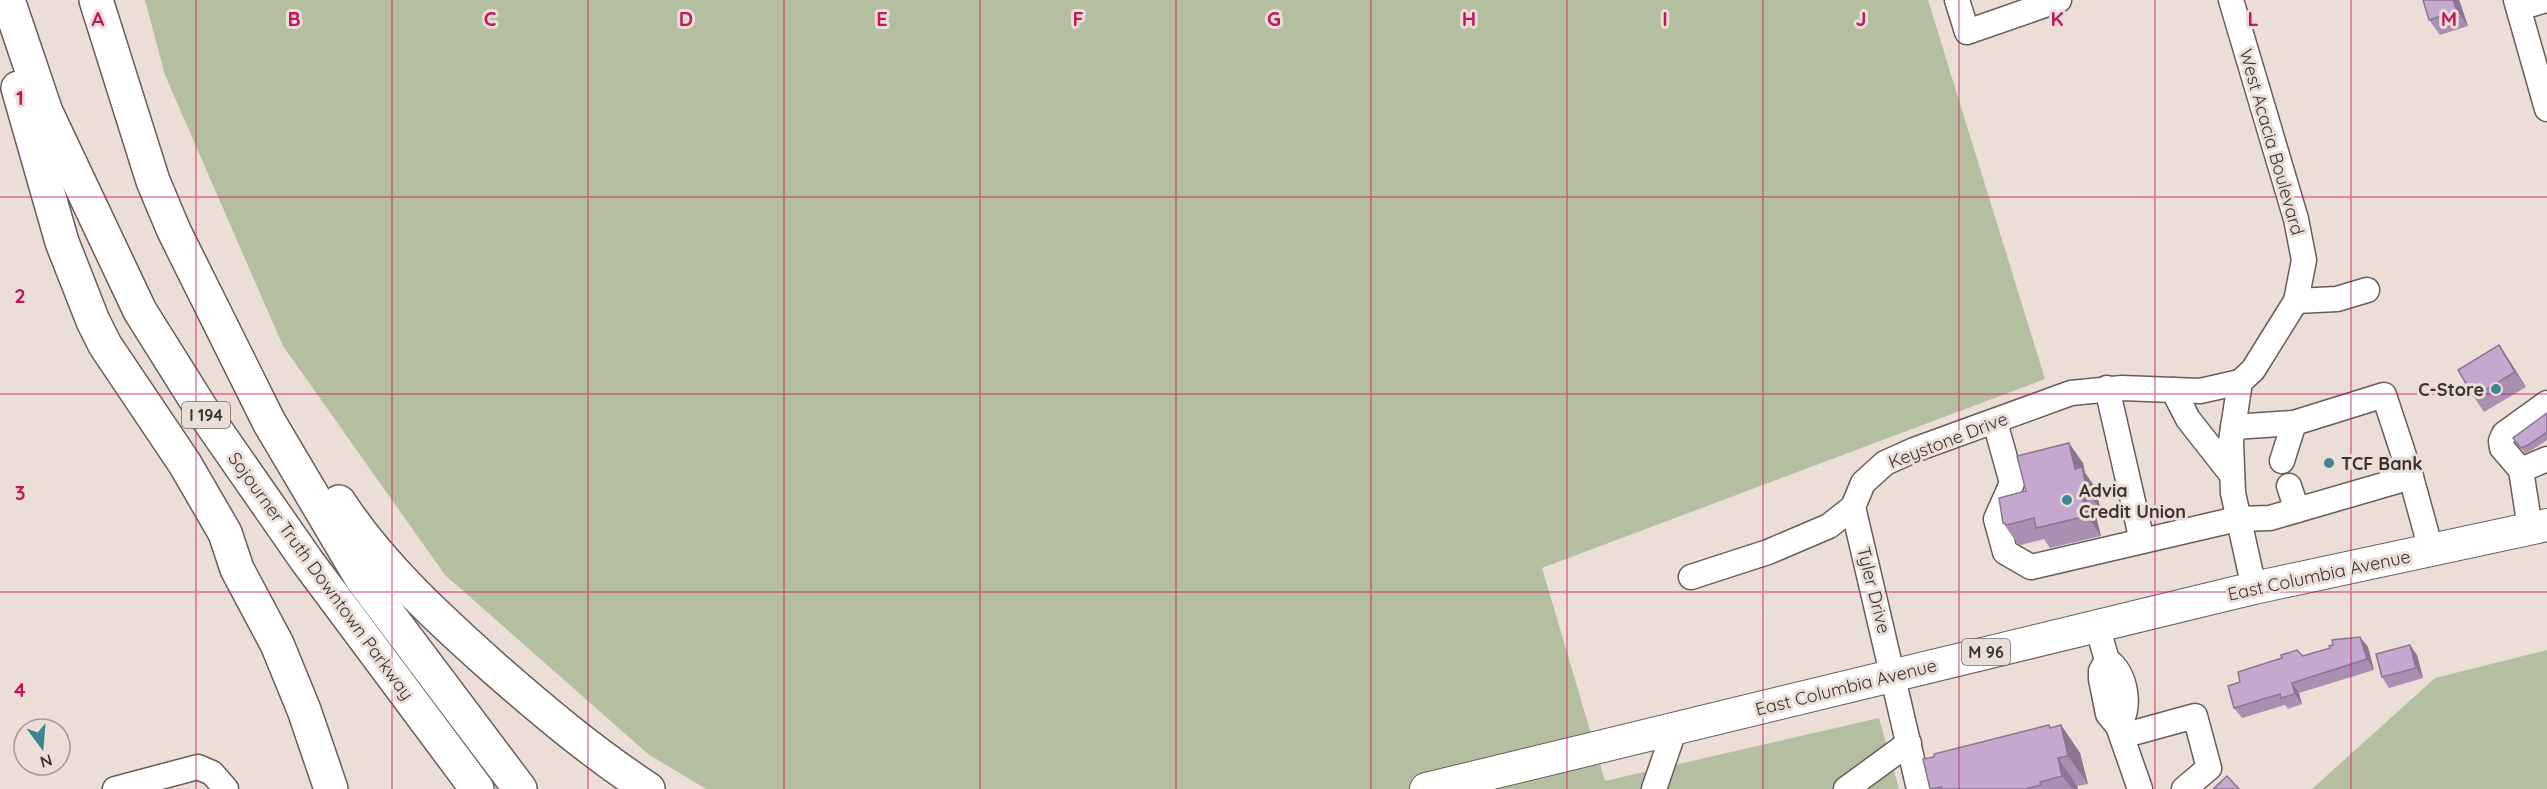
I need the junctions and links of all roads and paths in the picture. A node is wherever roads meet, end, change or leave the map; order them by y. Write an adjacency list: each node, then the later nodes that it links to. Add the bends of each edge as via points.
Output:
1 (3, 0): 41 (highway, via 21,101 62,242 83,299 105,345 186,464 225,533 237,568 277,644 300,699)
2 (8, 0): 42 (highway, Sojourner Truth Downtown Parkway / I 194, via 46,112 140,311 306,561)
3 (96, 0): 12 (highway, Sojourner Truth Downtown Parkway / I 194, via 153,181)
4 (1957, 0): 5 (street, via 1967,32)
5 (2059, 0)
6 (2231, 0): 11 (street, West Acacia Boulevard, via 2296,219 2304,260)
7 (2546, 0): 8 (street)
8 (2518, 4): 9 (street)
9 (2547, 109)
10 (2367, 290): 11 (street, via 2337,300)
11 (2296, 302): 13 (street, West Acacia Boulevard, via 2253,370)
12 (211, 306): 43 (highway, Sojourner Truth Downtown Parkway / I 194, via 269,422 362,579); 44 (highway, via 356,528 394,571 446,625 527,696 611,765)
13 (2240, 382): 15 (street, Keystone Drive, via 2200,391); 19 (street)
14 (2107, 388): 15 (street, Keystone Drive); 17 (street, Keystone Drive, via 2071,393); 30 (street)
15 (2173, 390): 23 (street, via 2188,418)
16 (2547, 403): 22 (street, via 2500,441)
17 (1995, 422): 26 (street, Keystone Drive, via 1885,463 1863,483); 30 (street, via 2012,483 1996,519 2005,552 2031,567)
18 (2294, 423): 19 (street); 21 (street); 24 (street, via 2384,395)
19 (2233, 427): 23 (street)
20 (2547, 459): 22 (street)
21 (2282, 461)
22 (2521, 470): 29 (street)
23 (2232, 475): 28 (street)
24 (2411, 477): 27 (street); 31 (street)
25 (2289, 486): 27 (street)
26 (1853, 507): 32 (street, Keystone Drive, via 1829,526 1768,552); 35 (street, Tyler Drive)
27 (2297, 510): 28 (street, via 2270,518)
28 (2237, 519): 30 (street); 33 (street)
29 (2538, 526): 31 (main road, East Columbia Avenue / M 96)
30 (2142, 541)
31 (2431, 550): 33 (main road, East Columbia Avenue / M 96)
32 (1691, 577)
33 (2254, 588): 34 (main road, East Columbia Avenue / M 96)
34 (2097, 626): 35 (main road, East Columbia Avenue / M 96); 37 (street, via 2107,660 2121,675 2126,711)
35 (1893, 675): 36 (main road, East Columbia Avenue / M 96); 38 (street, Tyler Drive)
36 (1675, 728): 45 (main road, East Columbia Avenue / M 96); 46 (street)
37 (2120, 731): 49 (street); 50 (street, via 2195,716 2209,768)
38 (1909, 743): 47 (street); 48 (street, Tyler Drive)
39 (115, 789): 40 (street, via 198,767 212,773)
40 (226, 789)
41 (331, 789)
42 (477, 789)
43 (520, 789)
44 (648, 789)
45 (1426, 789)
46 (1654, 789)
47 (1846, 789)
48 (1919, 789)
49 (2140, 789)
50 (2184, 789)

